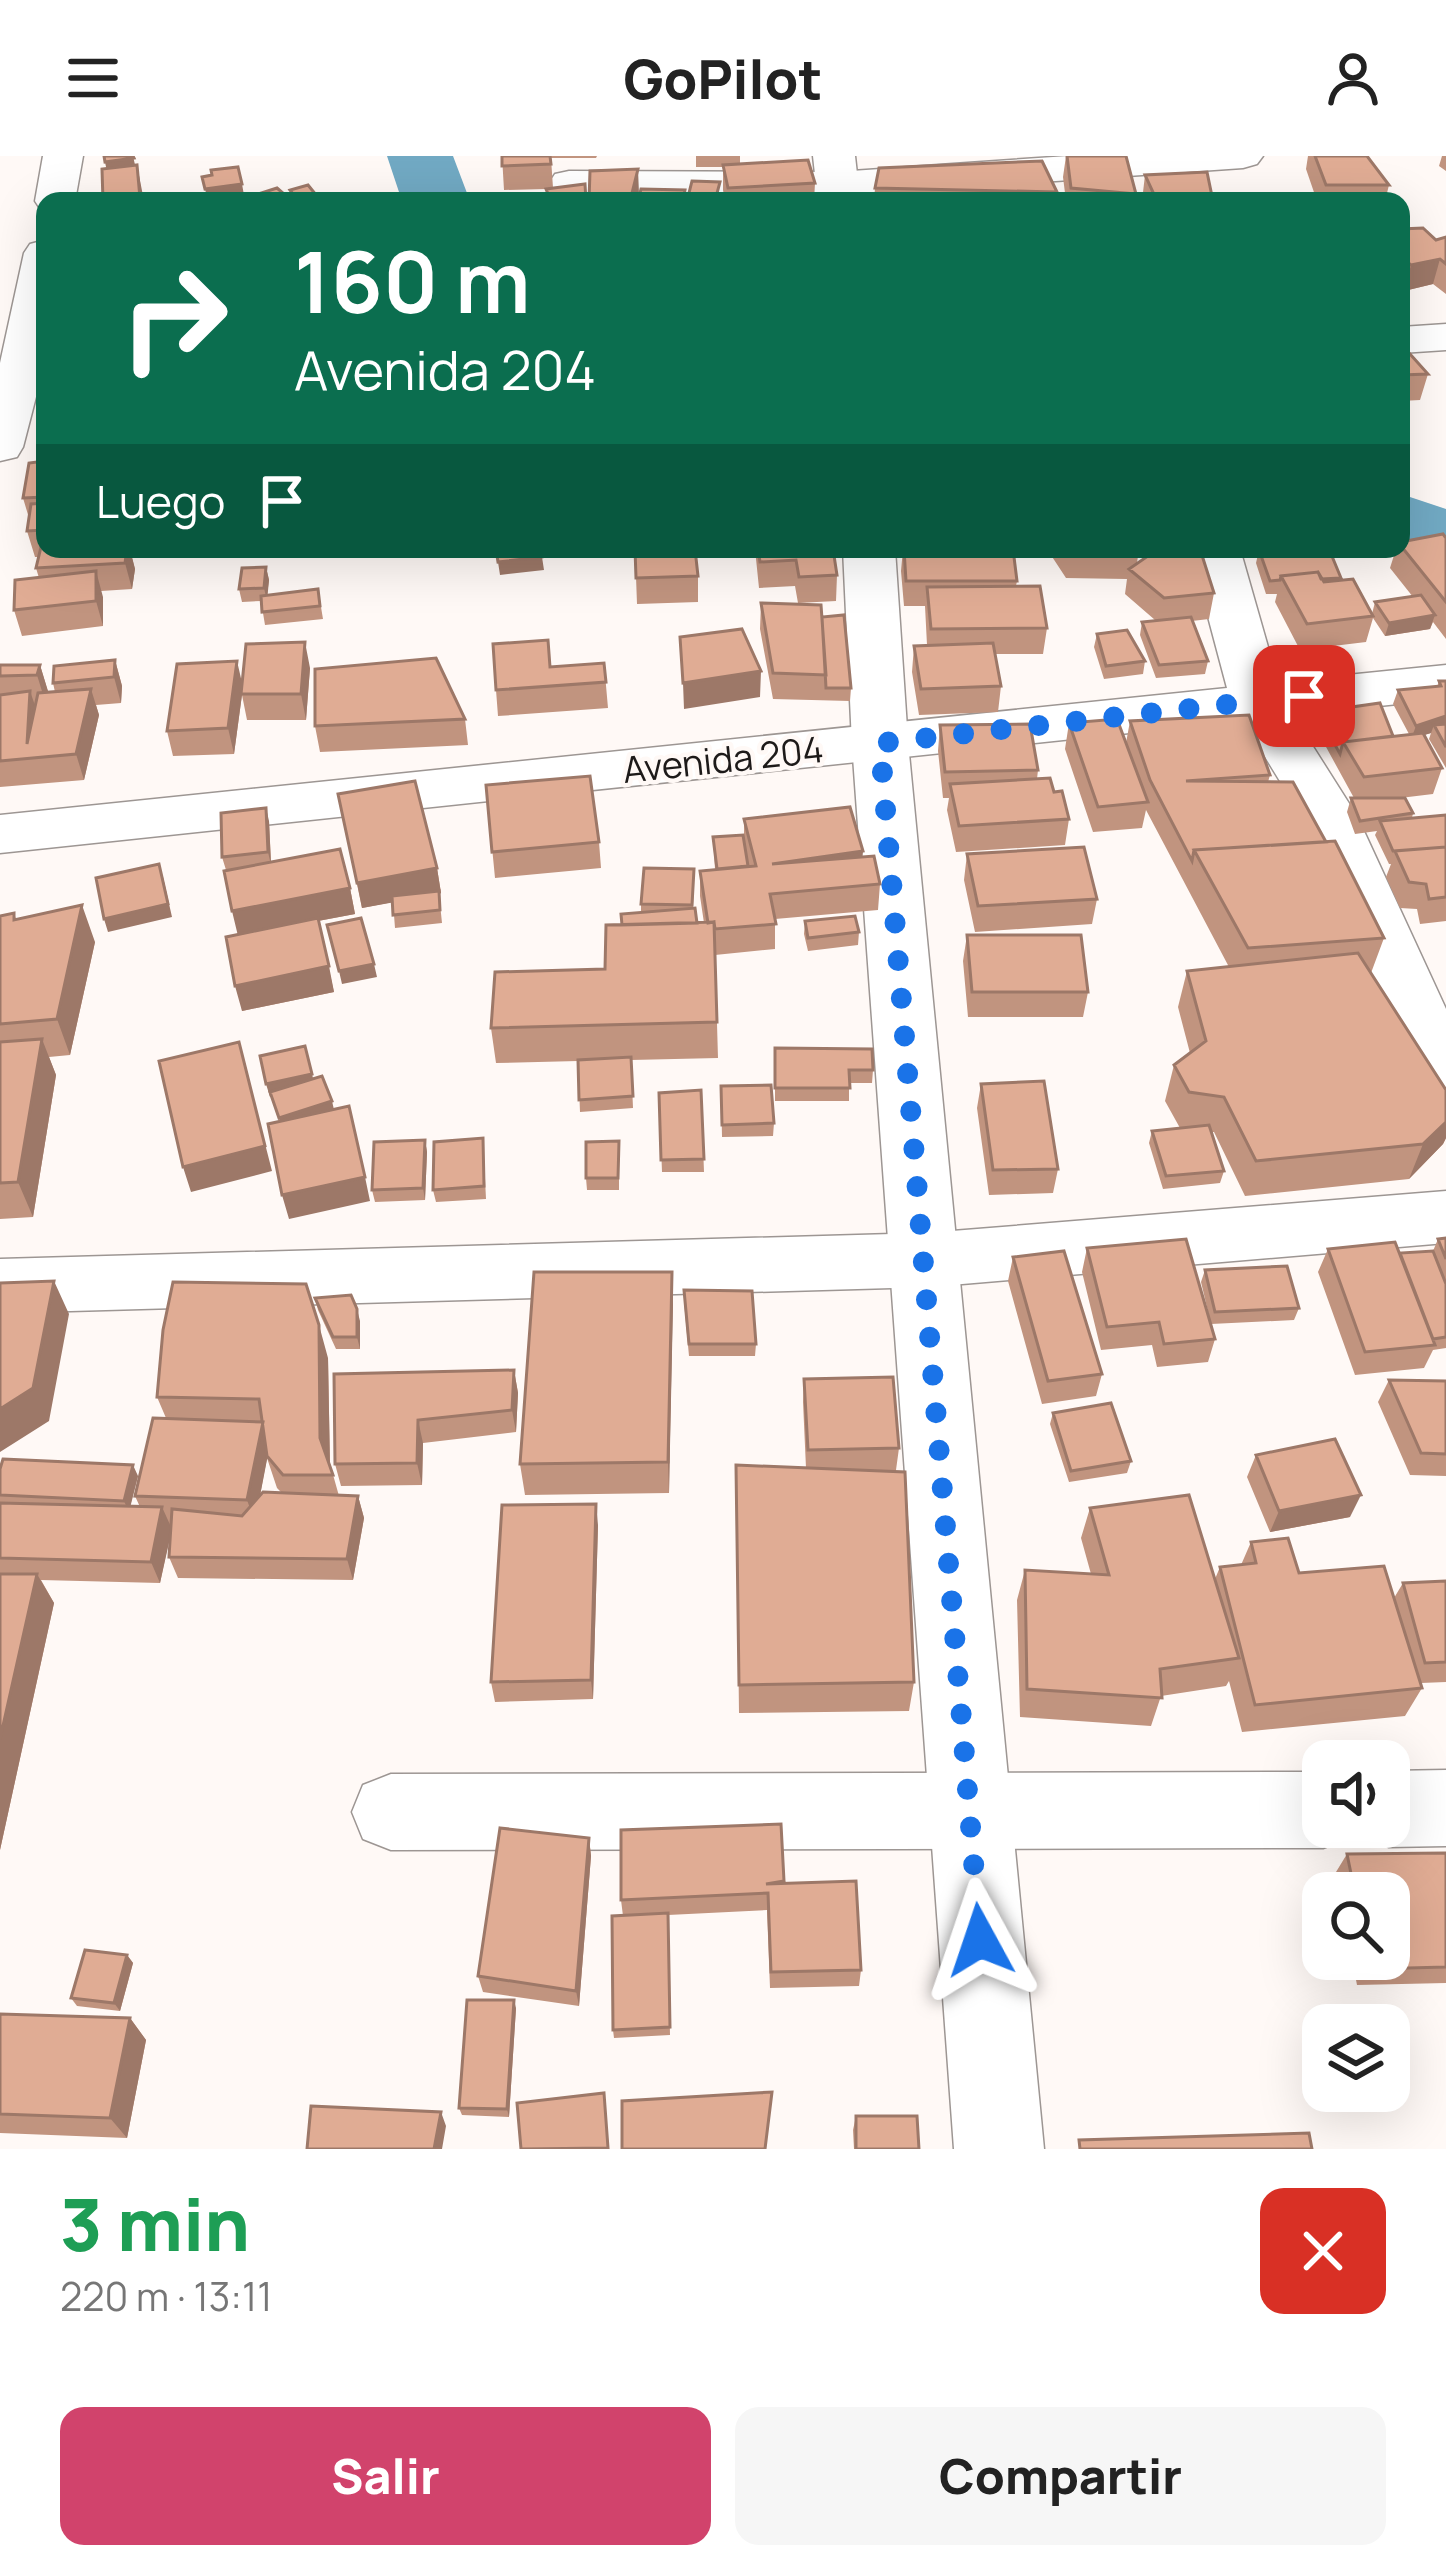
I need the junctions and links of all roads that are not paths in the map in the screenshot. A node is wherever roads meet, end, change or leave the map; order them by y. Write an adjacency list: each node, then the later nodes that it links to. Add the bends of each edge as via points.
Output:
1 (63, 156): 5 (street)
2 (1243, 156): 3 (street)
3 (836, 180): 4 (street)
4 (569, 183)
5 (57, 192)
6 (36, 300): 9 (street)
7 (1446, 337): 8 (street)
8 (1410, 339)
9 (3, 428)
10 (870, 558): 14 (street)
11 (1218, 558): 13 (street)
12 (1446, 682): 13 (street, Avenida 204)
13 (1257, 700): 14 (street, Avenida 204); 16 (street, via 1329,815)
14 (880, 743): 15 (street, Avenida 204); 18 (street)
15 (0, 834)
16 (1446, 1075)
17 (1446, 1217): 18 (street)
18 (927, 1260): 19 (street); 24 (street)
19 (0, 1286)
20 (1446, 1808): 21 (street)
21 (1410, 1809)
22 (1302, 1810): 24 (street)
23 (391, 1812): 24 (street)
24 (969, 1814): 25 (street)
25 (999, 2149)

